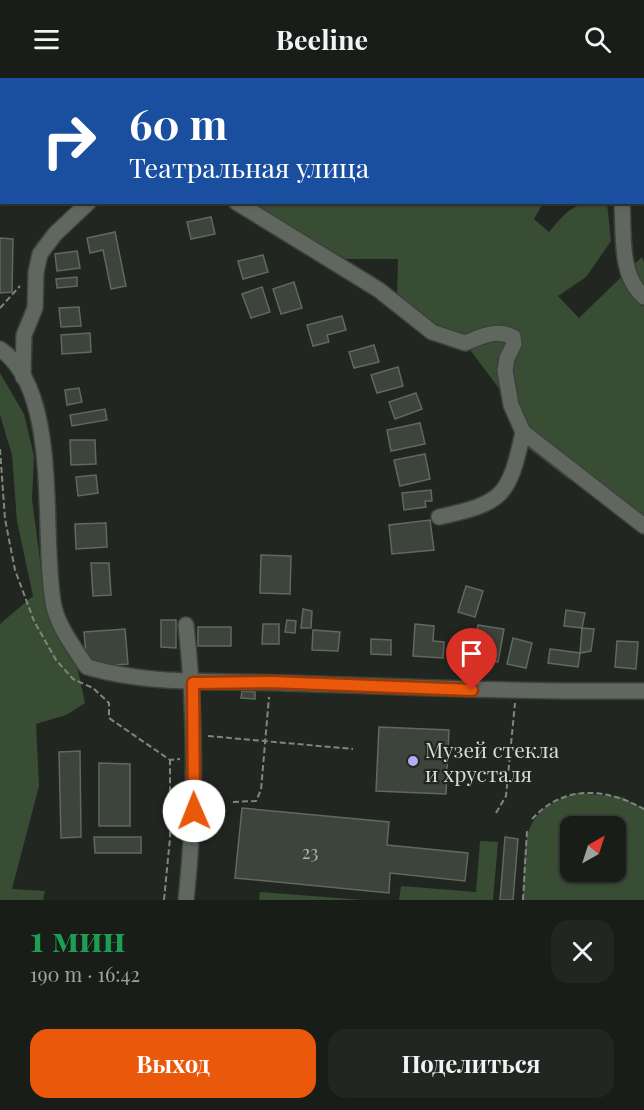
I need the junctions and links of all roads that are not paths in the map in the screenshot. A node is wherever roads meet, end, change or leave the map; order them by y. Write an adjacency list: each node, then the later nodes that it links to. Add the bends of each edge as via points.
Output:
1 (87, 204): 5 (street, via 54,234 40,254 35,308)
2 (239, 204): 8 (street, via 379,290 432,332 465,343 491,333 504,332 513,337 505,372 511,405)
3 (622, 204): 4 (street, via 626,264 634,288)
4 (644, 297)
5 (24, 335): 6 (street); 7 (street)
6 (2, 350): 7 (street)
7 (23, 377): 12 (street, via 39,411 45,444 47,546 55,609 71,642 87,667 122,677)
8 (523, 432): 9 (street, via 515,469 502,493 483,507); 10 (street)
9 (439, 517)
10 (644, 526)
11 (186, 625): 12 (street)
12 (193, 683): 13 (street, via 271,682 516,692); 14 (street, via 194,824)
13 (644, 691)
14 (186, 900)

